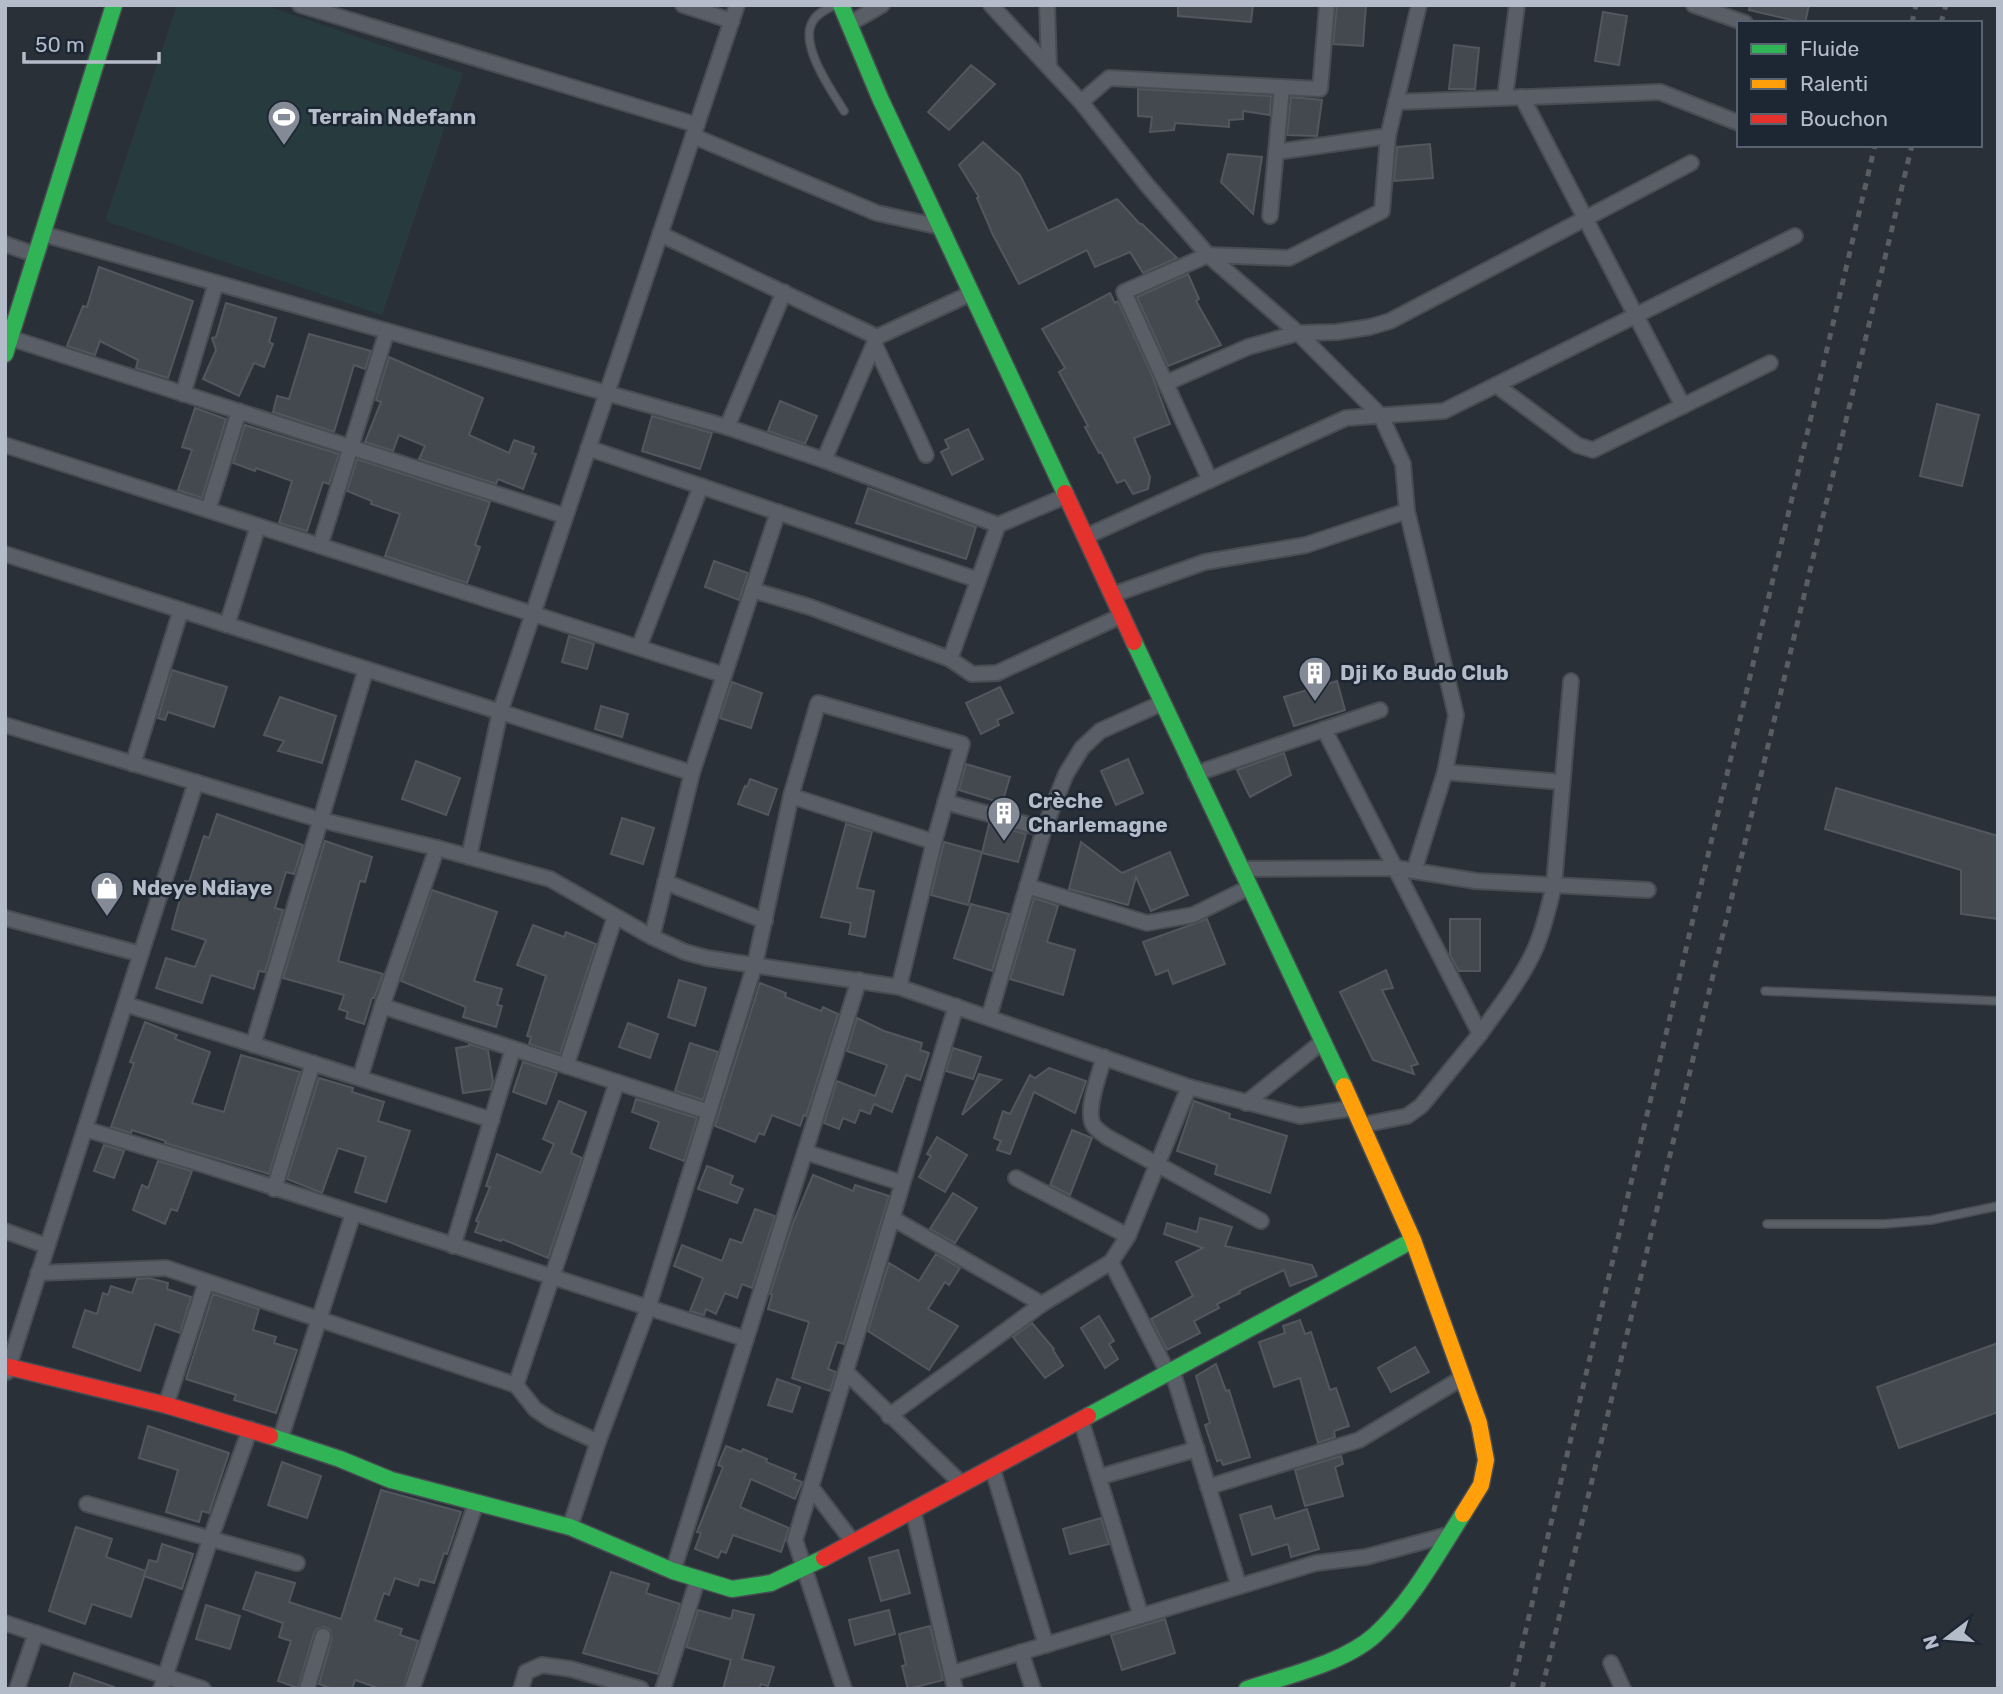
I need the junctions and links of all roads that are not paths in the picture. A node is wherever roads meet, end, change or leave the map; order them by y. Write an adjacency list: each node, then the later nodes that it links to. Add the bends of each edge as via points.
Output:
1 (114, 5): 32 (street)
2 (300, 5): 25 (street)
3 (683, 5): 14 (street)
4 (737, 5): 14 (street)
5 (835, 5): 23 (lane, via 813,19 808,32 822,75)
6 (841, 5): 16 (street)
7 (882, 5): 16 (street)
8 (991, 5): 17 (street)
9 (1047, 5): 17 (street)
10 (1326, 5): 18 (street, via 1320,89)
11 (1419, 5): 22 (street)
12 (1517, 5): 19 (street)
13 (1694, 5): 15 (street)
14 (732, 20): 25 (street)
15 (1740, 21)
16 (849, 24): 31 (street)
17 (1049, 66): 21 (street)
18 (1282, 87): 21 (street, via 1109,78); 27 (street)
19 (1505, 97): 20 (street); 22 (street)
20 (1522, 97): 24 (street, via 1660,92); 30 (street)
21 (1081, 102): 37 (street)
22 (1396, 102): 26 (street)
23 (844, 111)
24 (1737, 122)
25 (695, 130): 31 (street, via 877,214); 33 (street)
26 (1388, 136): 27 (street); 37 (street, via 1382,212 1289,258)
27 (1276, 152): 29 (street)
28 (1691, 163): 30 (street)
29 (1270, 216)
30 (1585, 218): 41 (street); 43 (street, via 1390,321)
31 (941, 228): 40 (street)
32 (43, 234): 36 (street); 38 (street)
33 (660, 234): 39 (street); 49 (street)
34 (1795, 236): 41 (street)
35 (5, 244): 36 (street)
36 (36, 255): 45 (street)
37 (1208, 255): 43 (street); 47 (street, via 1124,292)
38 (216, 283): 42 (street); 50 (street)
39 (784, 292): 44 (street); 54 (street)
40 (972, 293): 44 (street); 62 (street)
41 (1636, 315): 48 (street); 51 (street)
42 (387, 331): 49 (street); 56 (street)
43 (1298, 333): 47 (street, via 1248,347); 53 (street)
44 (875, 340): 58 (street); 59 (street)
45 (8, 346): 50 (street)
46 (1770, 363): 51 (street)
47 (1166, 383): 60 (street)
48 (1496, 385): 51 (street, via 1577,445 1593,450); 53 (street, via 1444,411)
49 (607, 393): 54 (street); 57 (street)
50 (184, 394): 52 (street)
51 (1683, 406)
52 (239, 411): 56 (street); 63 (street)
53 (1381, 416): 60 (street, via 1346,418); 64 (street, via 1404,464)
54 (727, 427): 59 (street)
55 (5, 445): 63 (street)
56 (349, 446): 66 (street); 70 (street)
57 (589, 448): 61 (street); 66 (street)
58 (926, 455)
59 (824, 460): 67 (street)
60 (1210, 480): 69 (street)
61 (701, 486): 65 (street); 79 (street)
62 (1066, 496): 67 (street); 69 (street)
63 (208, 510): 68 (street)
64 (1407, 511): 74 (street, via 1306,545 1205,562); 90 (street, via 1456,715)
65 (778, 512): 72 (street); 73 (street)
66 (565, 516): 76 (street)
67 (998, 525): 72 (street)
68 (258, 526): 70 (street); 78 (street)
69 (1085, 537): 74 (street)
70 (320, 546): 76 (street)
71 (5, 554): 75 (street)
72 (978, 580): 80 (street)
73 (752, 590): 80 (street); 82 (street)
74 (1112, 595): 77 (street)
75 (181, 610): 78 (street); 89 (street)
76 (533, 614): 79 (street); 86 (street)
77 (1121, 616): 80 (street, via 997,673 972,674); 84 (street)
78 (227, 625): 81 (street)
79 (639, 647): 82 (street)
80 (950, 659)
81 (366, 669): 86 (street); 97 (street)
82 (724, 675): 91 (street)
83 (1571, 681): 94 (street)
84 (1162, 703): 92 (street); 98 (street, via 1100,731 1082,748)
85 (1380, 710): 88 (street)
86 (500, 712): 91 (street); 101 (street)
87 (5, 725): 89 (street)
88 (1324, 729): 92 (street); 102 (street)
89 (133, 764): 93 (street)
90 (1445, 772): 94 (street); 104 (street)
91 (692, 773): 105 (street)
92 (1195, 774): 103 (street)
93 (195, 782): 97 (street); 114 (street)
94 (1562, 782): 106 (street)
95 (791, 796): 96 (street, via 818,703 962,744); 99 (street); 112 (street)
96 (945, 802): 98 (street); 99 (street)
97 (321, 820): 100 (street); 126 (street)
98 (1044, 829): 107 (street)
99 (934, 842): 117 (street)
100 (437, 848): 101 (street); 121 (street)
101 (469, 857): 110 (street, via 550,879)
102 (1396, 868): 103 (street); 104 (street); 124 (street)
103 (1240, 869): 108 (street)
104 (1414, 871): 106 (street, via 1476,881)
105 (665, 882): 112 (street); 113 (street)
106 (1554, 885): 109 (street); 124 (street, via 1536,948)
107 (1027, 886): 108 (street, via 1147,923 1193,915); 123 (street)
108 (1248, 888): 125 (street)
109 (1648, 890)
110 (615, 917): 113 (street); 130 (street)
111 (5, 918): 114 (street)
112 (765, 921): 115 (street)
113 (652, 937): 115 (street, via 707,958)
114 (141, 954): 120 (street)
115 (755, 964): 116 (street); 136 (street)
116 (859, 979): 117 (street); 140 (street)
117 (899, 987): 122 (street)
118 (1765, 991): 119 (lane)
119 (1998, 1002)
120 (125, 1004): 126 (street); 139 (street)
121 (382, 1006): 127 (street); 131 (street)
122 (956, 1006): 123 (street); 143 (street)
123 (989, 1017): 128 (street)
124 (1480, 1034): 138 (street, via 1421,1107 1407,1116)
125 (1322, 1042): 134 (street); 135 (street)
126 (253, 1045): 129 (street)
127 (513, 1049): 130 (street); 137 (street)
128 (1104, 1057): 133 (street); 141 (street, via 1092,1101 1092,1123 1107,1137)
129 (313, 1063): 131 (street); 144 (street)
130 (566, 1066): 132 (street)
131 (360, 1078): 137 (street)
132 (617, 1082): 136 (street); 157 (street)
133 (1189, 1087): 134 (street); 141 (street)
134 (1246, 1103): 135 (street, via 1300,1116)
135 (1354, 1108): 138 (street)
136 (709, 1112): 160 (street)
137 (492, 1120): 154 (street)
138 (1362, 1125): 152 (street)
139 (85, 1129): 144 (street); 153 (street)
140 (805, 1152): 143 (street); 162 (street)
141 (1157, 1164): 148 (street); 151 (street)
142 (1016, 1178): 151 (street)
143 (902, 1183): 147 (street)
144 (274, 1189): 146 (street)
145 (1998, 1206): 149 (lane, via 1884,1224)
146 (353, 1214): 154 (street); 161 (street)
147 (892, 1218): 159 (street); 165 (street)
148 (1261, 1221)
149 (1768, 1224)
150 (5, 1231): 153 (street)
151 (1128, 1236): 155 (street)
152 (1413, 1240): 164 (street); 166 (street)
153 (47, 1246): 156 (street)
154 (453, 1246): 157 (street)
155 (1111, 1262): 159 (street); 164 (street)
156 (38, 1273): 158 (street, via 166,1268); 163 (street)
157 (552, 1278): 160 (street); 167 (street)
158 (206, 1283): 161 (street); 168 (street)
159 (1042, 1304): 169 (street)
160 (648, 1308): 162 (street); 173 (street)
161 (320, 1321): 167 (street); 172 (street)
162 (746, 1339): 189 (street)
163 (6, 1370): 168 (street)
164 (1170, 1372): 170 (street); 174 (street)
165 (846, 1373): 169 (street); 178 (street)
166 (1462, 1378): 179 (street, via 1359,1440); 184 (street, via 1479,1423 1486,1460 1481,1485)
167 (516, 1385): 173 (street, via 543,1415)
168 (166, 1405): 171 (street)
169 (889, 1416): 177 (street)
170 (1081, 1420): 175 (street); 176 (street)
171 (250, 1429): 172 (street); 185 (street)
172 (280, 1440): 180 (street, via 391,1480)
173 (598, 1442): 183 (street)
174 (1197, 1449): 176 (street); 179 (street)
175 (992, 1467): 177 (street); 196 (street)
176 (1099, 1477): 192 (street)
177 (962, 1484): 182 (street)
178 (811, 1487): 186 (street); 188 (street, via 795,1540)
179 (1209, 1487): 191 (street)
180 (476, 1503): 183 (street); 204 (street)
181 (87, 1504): 185 (street)
182 (913, 1510): 186 (street); 199 (street)
183 (570, 1527): 189 (street)
184 (1451, 1534): 191 (street, via 1366,1557 1316,1563); 211 (street, via 1416,1588 1374,1636 1329,1661)
185 (210, 1540): 187 (street); 200 (street)
186 (853, 1542): 188 (street)
187 (297, 1563)
188 (804, 1569): 190 (street, via 771,1583 732,1588); 208 (street)
189 (673, 1571): 190 (street)
190 (698, 1578): 207 (street)
191 (1239, 1586): 192 (street)
192 (1141, 1616): 196 (street)
193 (5, 1623): 194 (street)
194 (36, 1633): 200 (street); 201 (street)
195 (323, 1636): 203 (street)
196 (1046, 1645): 197 (street)
197 (1021, 1652): 199 (street); 210 (street)
198 (1611, 1663): 212 (street)
199 (953, 1673): 209 (street)
200 (163, 1682): 202 (street)
201 (17, 1689)
202 (204, 1689)
203 (307, 1689)
204 (412, 1689)
205 (521, 1689): 206 (street, via 526,1672 542,1665)
206 (640, 1689)
207 (663, 1689)
208 (844, 1689)
209 (955, 1689)
210 (1033, 1689)
211 (1247, 1689)
212 (1623, 1689)

